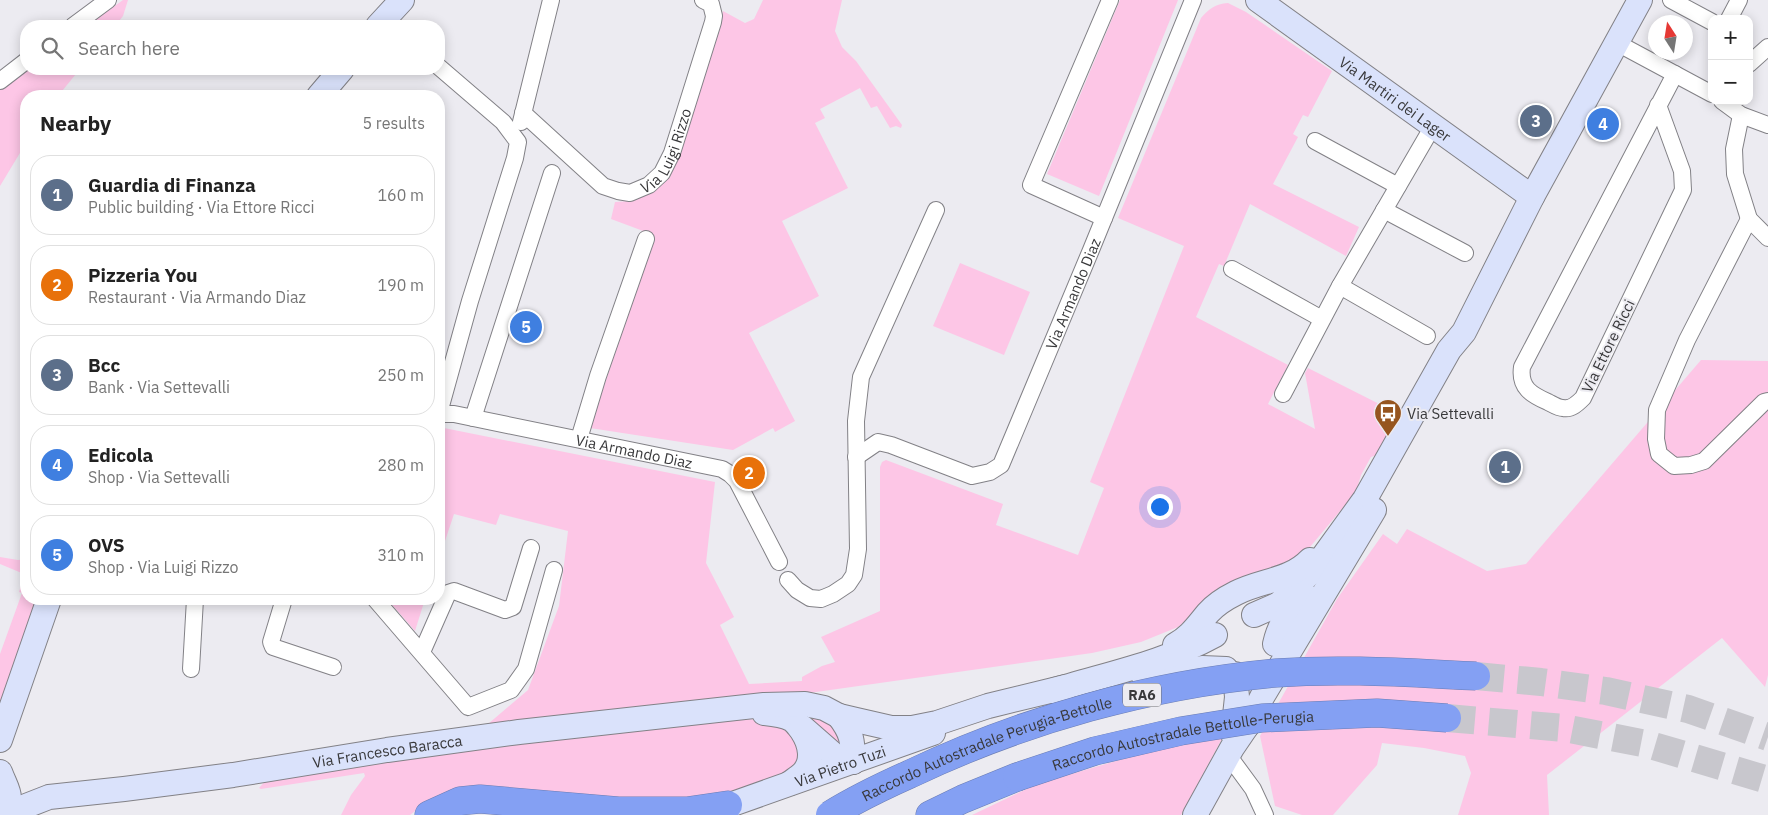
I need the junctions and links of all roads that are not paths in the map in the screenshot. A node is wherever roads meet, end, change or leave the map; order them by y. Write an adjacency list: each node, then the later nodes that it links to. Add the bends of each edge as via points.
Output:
1 (108, 0): 12 (street)
2 (402, 0): 13 (main road)
3 (551, 0): 27 (street)
4 (703, 0): 27 (street, Via Luigi Rizzo, via 711,4 713,22 672,153 662,173 649,185 630,193 603,186)
5 (1110, 0): 38 (street, via 1031,185)
6 (1193, 0): 38 (street, Via Armando Diaz)
7 (1258, 0): 30 (main road, Via Martiri dei Lager)
8 (1640, 0): 15 (main road)
9 (1671, 0): 14 (street)
10 (1739, 0): 11 (street)
11 (1730, 15)
12 (81, 20)
13 (387, 20)
14 (1708, 20)
15 (1616, 43): 20 (street); 35 (main road)
16 (1768, 47): 17 (street)
17 (1753, 60)
18 (20, 66): 22 (street)
19 (445, 72): 32 (street, via 503,122)
20 (1675, 74): 24 (street); 26 (street, Via Ettore Ricci)
21 (337, 75): 23 (main road)
22 (0, 81)
23 (324, 90)
24 (1708, 92)
25 (1727, 105): 28 (street)
26 (1658, 106): 26 (street, Via Ettore Ricci, via 1682,171 1683,190 1584,398 1575,406 1564,409 1530,394 1521,373 1522,367)
27 (523, 112): 32 (street)
28 (1741, 115): 29 (street); 39 (street, via 1734,149 1735,174)
29 (1768, 125)
30 (1434, 126): 34 (street); 35 (main road, Via Martiri dei Lager)
31 (1315, 141): 34 (street)
32 (518, 142): 47 (street)
33 (552, 173): 51 (street)
34 (1398, 186): 37 (street)
35 (1532, 196): 56 (main road, via 1464,332 1460,356)
36 (936, 210): 52 (street, via 861,377)
37 (1384, 210): 42 (street); 44 (street)
38 (1104, 218): 54 (street, Via Armando Diaz, via 1001,464 990,472 972,476)
39 (1749, 219): 40 (street); 49 (street, via 1687,340 1657,410 1659,454 1674,466 1704,461)
40 (1768, 238)
41 (646, 239): 53 (street)
42 (1465, 253)
43 (1232, 269): 45 (street)
44 (1340, 286): 45 (street); 46 (street)
45 (1322, 319): 48 (street)
46 (1427, 336)
47 (445, 391)
48 (1284, 394)
49 (1768, 401)
50 (445, 413): 51 (street, Via Armando Diaz)
51 (472, 418): 53 (street, Via Armando Diaz)
52 (856, 421): 54 (street, Via Armando Diaz); 55 (street)
53 (579, 439): 58 (street, Via Armando Diaz, via 722,469 737,481)
54 (878, 442): 55 (street)
55 (856, 457): 60 (street, via 858,549 854,575 848,584 821,599 810,598)
56 (1371, 503): 67 (main road, via 1302,583 1278,604); 69 (main road, via 1324,577 1288,614 1278,629); 76 (main road, via 1295,572 1237,592 1209,612 1184,640 1170,648); 83 (main road)
57 (532, 548): 61 (street, via 513,607 505,610 454,591 448,593)
58 (779, 562)
59 (554, 570): 70 (street, via 526,669 510,690 468,707)
60 (788, 580)
61 (445, 600)
62 (47, 605): 84 (main road)
63 (195, 605): 72 (street)
64 (282, 605): 71 (street, via 270,642 273,647)
65 (379, 605): 70 (street)
66 (443, 605): 70 (street)
67 (1254, 615): 68 (main road, via 1234,615 1219,626); 69 (main road, via 1269,626)
68 (1215, 635): 74 (main road, via 1215,654 1219,662); 76 (main road, Via Pietro Tuzi, via 1190,649)
69 (1275, 644): 73 (main road, via 1270,662)
70 (422, 652)
71 (333, 667)
72 (192, 669)
73 (1263, 669): 74 (main road, via 1245,675); 83 (main road, via 1252,697)
74 (1231, 671): 80 (main road, Via Pietro Tuzi, via 1202,668 1156,674 1090,688 1012,714); 85 (main road, via 1237,697)
75 (1476, 676): 97 (highway, Raccordo Autostradale Perugia-Bettolle / RA6, bridge, via 1318,671 1230,679 1146,694 1050,719 977,745 885,785)
76 (1091, 679): 77 (main road, Via Pietro Tuzi)
77 (1066, 686): 79 (main road, via 912,728 891,728); 80 (main road, Via Pietro Tuzi, via 1010,703)
78 (728, 709): 79 (main road, via 805,704 824,708); 82 (main road, via 779,715); 89 (main road, Via Francesco Baracca, via 519,732 226,776)
79 (839, 716): 86 (main road, via 849,729 853,742)
80 (978, 717): 86 (main road, Via Pietro Tuzi)
81 (1447, 718): 98 (highway, Raccordo Autostradale Bettolle-Perugia, bridge, via 1377,713 1332,714 1262,718 1181,731 1095,751 1026,774)
82 (796, 723): 86 (main road, via 834,755); 88 (main road, via 810,746 809,763 804,773)
83 (1247, 726): 85 (main road)
84 (0, 740)
85 (1230, 751): 99 (main road); 100 (street)
86 (853, 762): 88 (main road, Via Pietro Tuzi)
87 (2, 779): 89 (main road, Via Francesco Baracca, via 24,792); 92 (main road, via 10,798)
88 (788, 784): 90 (main road, Via Pietro Tuzi)
89 (49, 797): 92 (main road, Via Francesco Baracca)
90 (728, 805): 91 (highway, via 687,811); 96 (main road, Via Pietro Tuzi)
91 (565, 810): 93 (highway, via 480,799 460,801)
92 (3, 815)
93 (429, 815)
94 (470, 815): 95 (highway)
95 (486, 815)
96 (702, 815)
97 (830, 815)
98 (930, 815)
99 (1195, 815)
100 (1265, 815)

